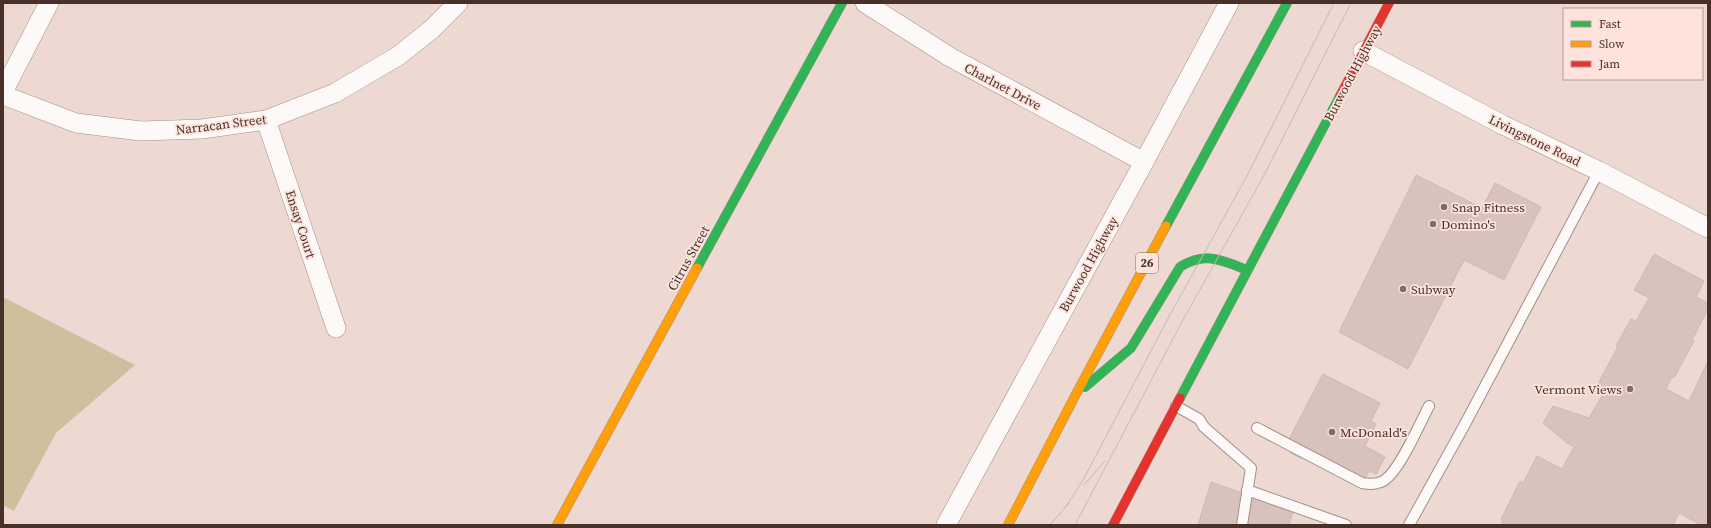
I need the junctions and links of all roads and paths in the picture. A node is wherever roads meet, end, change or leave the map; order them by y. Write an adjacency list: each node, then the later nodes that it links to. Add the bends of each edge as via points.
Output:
1 (49, 3): 9 (street)
2 (458, 3): 11 (street, Narracan Street, via 432,29 398,56 335,93)
3 (842, 3): 22 (main road, Citrus Street)
4 (867, 3): 12 (street, Charlnet Drive, via 950,57)
5 (1229, 3): 12 (street, Burwood Highway)
6 (1287, 3): 17 (main road, 26)
7 (1389, 3): 8 (main road, Burwood Highway)
8 (1363, 51): 13 (street, Livingstone Road, via 1503,125); 15 (main road, Burwood Highway)
9 (3, 92)
10 (3, 95): 11 (street, Narracan Street, via 76,123 141,132 202,129)
11 (266, 120): 16 (street, Ensay Court)
12 (1144, 162): 23 (street, Burwood Highway)
13 (1599, 171): 14 (street, Livingstone Road); 28 (lane)
14 (1708, 228)
15 (1247, 270): 17 (main road, via 1218,258 1201,257 1180,266 1131,348); 18 (main road, Burwood Highway)
16 (336, 328)
17 (1075, 396): 24 (main road, 26)
18 (1176, 406): 21 (lane, via 1199,419 1204,427 1251,468); 25 (main road, Burwood Highway)
19 (1429, 406): 20 (lane, via 1391,475 1382,482 1371,484 1362,483)
20 (1257, 428)
21 (1247, 490): 26 (lane); 27 (lane)
22 (557, 525)
23 (946, 525)
24 (1008, 525)
25 (1113, 525)
26 (1242, 525)
27 (1346, 525)
28 (1409, 525)

